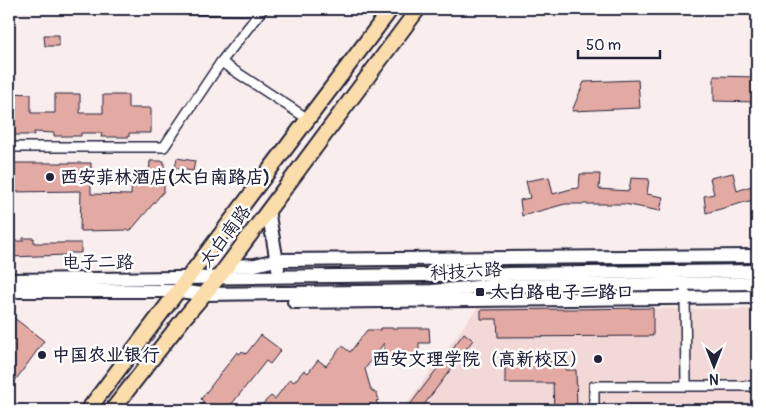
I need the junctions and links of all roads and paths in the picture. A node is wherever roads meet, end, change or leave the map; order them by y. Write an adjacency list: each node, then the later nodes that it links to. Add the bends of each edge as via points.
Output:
1 (160, 9): 4 (street, via 262,10)
2 (391, 9): 5 (main road, 太白南路)
3 (418, 9): 7 (main road, 太白南路)
4 (221, 62): 5 (street); 6 (street, via 164,147)
5 (308, 119): 15 (main road, 太白南路)
6 (9, 148)
7 (268, 210): 9 (main road); 10 (main road, 太白南路)
8 (757, 256): 9 (main road)
9 (276, 260): 10 (main road); 12 (main road)
10 (227, 266): 13 (main road, 太白南路)
11 (757, 270): 14 (main road, 科技六路)
12 (282, 277): 13 (main road, 科技六路); 14 (main road, 科技六路)
13 (218, 278): 15 (main road, 科技六路); 21 (main road, 太白南路)
14 (685, 278): 17 (main road, 科技六路); 21 (main road, 科技六路, via 432,291); 22 (street)
15 (188, 279): 16 (main road, 电子二路); 18 (main road, 太白南路)
16 (9, 280)
17 (757, 283)
18 (178, 291): 19 (main road, 电子二路); 21 (main road, 科技六路); 25 (main road, 太白南路)
19 (9, 292)
20 (757, 297): 22 (main road)
21 (200, 298): 22 (main road); 26 (main road, 太白南路)
22 (685, 298): 23 (street)
23 (686, 386): 24 (street); 27 (street, via 594,386)
24 (757, 386)
25 (88, 410)
26 (112, 410)
27 (594, 410)

